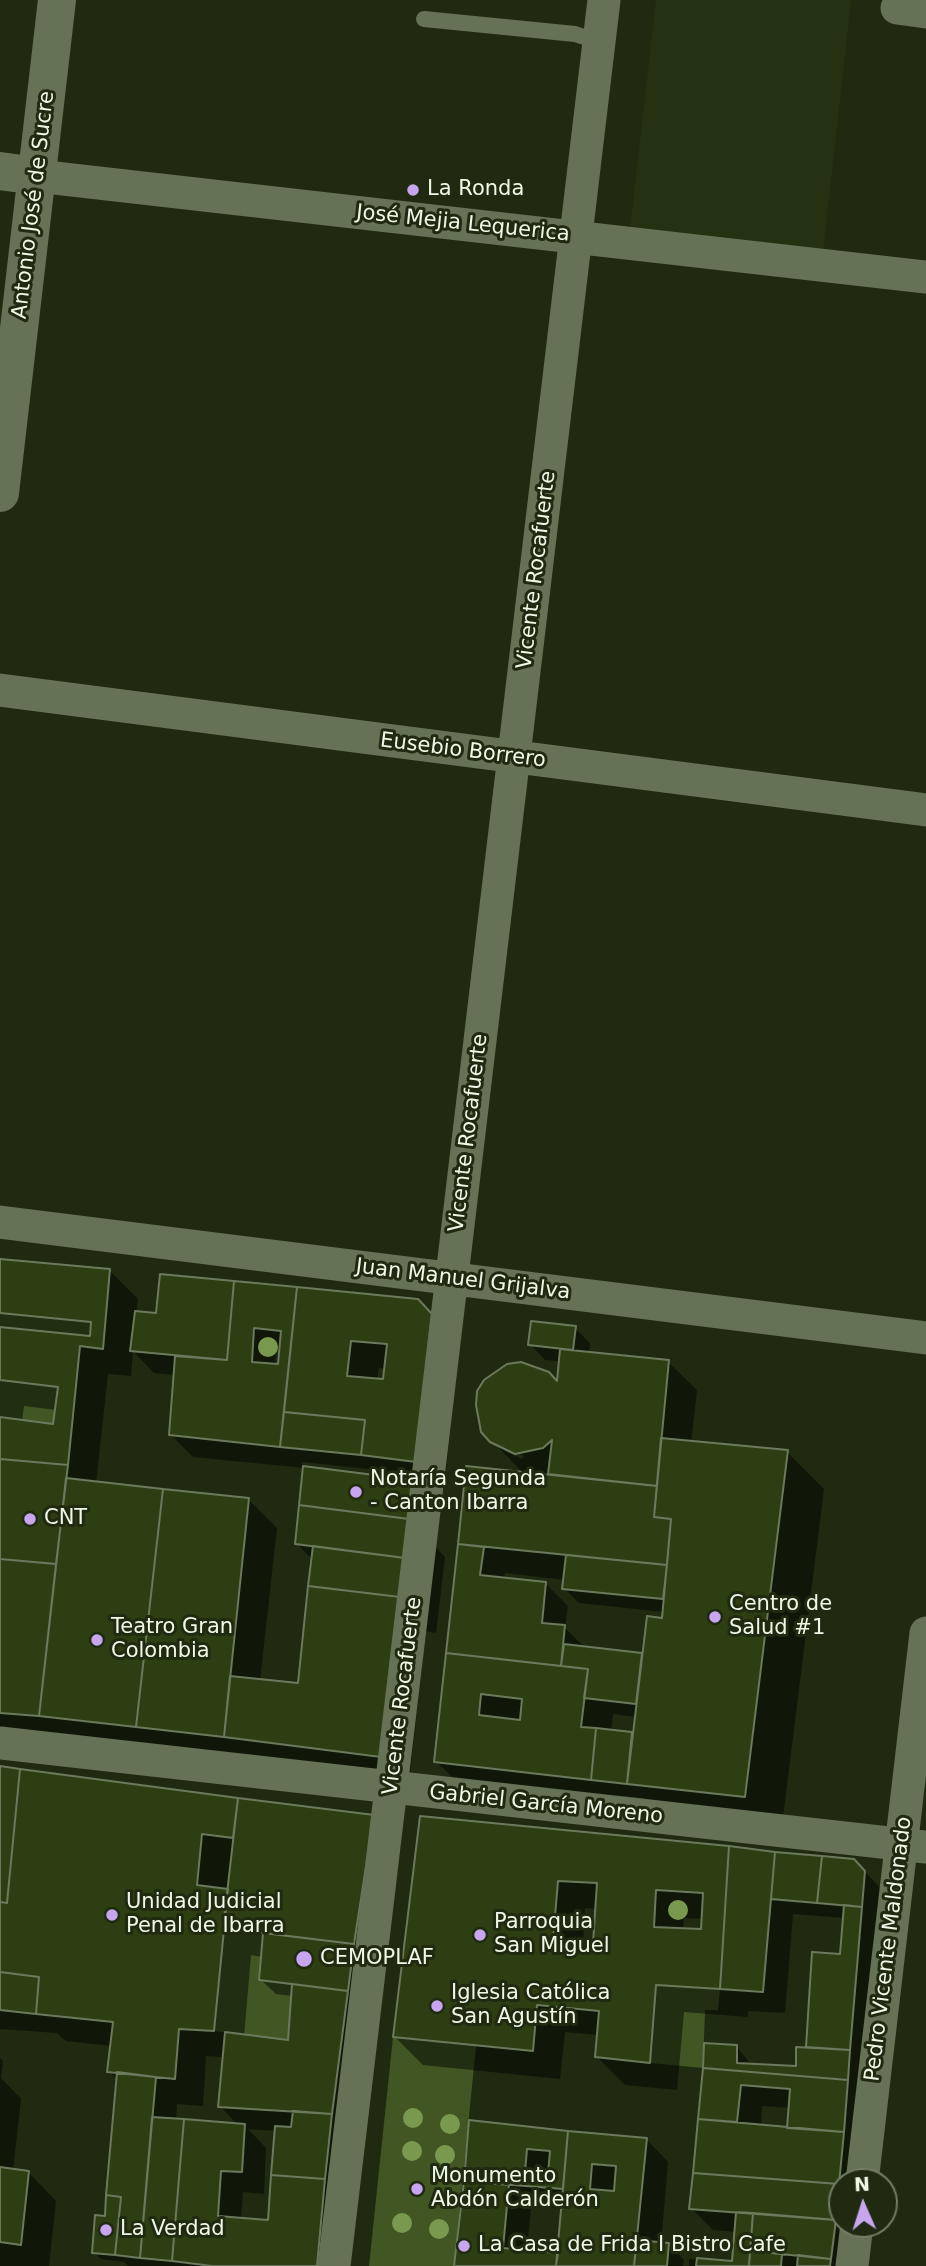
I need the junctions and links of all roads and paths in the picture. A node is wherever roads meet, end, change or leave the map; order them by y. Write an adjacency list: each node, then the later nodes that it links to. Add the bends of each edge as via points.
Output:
1 (57, 0): 5 (street, Antonio José de Sucre)
2 (604, 0): 4 (street, Vicente Rocafuerte)
3 (424, 19): 4 (lane, via 575,34)
4 (599, 42): 6 (street, Vicente Rocafuerte)
5 (18, 174): 6 (street, José Mejia Lequerica); 8 (street, Antonio José de Sucre)
6 (576, 237): 7 (street, José Mejia Lequerica); 10 (street, Vicente Rocafuerte)
7 (926, 277)
8 (0, 493)
9 (0, 691): 10 (street, Eusebio Borrero)
10 (514, 757): 11 (street, Eusebio Borrero); 13 (street, Vicente Rocafuerte)
11 (926, 810)
12 (0, 1222): 13 (street, Juan Manuel Grijalva)
13 (452, 1278): 14 (street, Juan Manuel Grijalva); 17 (street, Vicente Rocafuerte)
14 (926, 1338)
15 (926, 1633): 18 (street, Pedro Vicente Maldonado)
16 (0, 1743): 17 (street, Gabriel García Moreno)
17 (392, 1787): 18 (street, Gabriel García Moreno); 21 (street, Vicente Rocafuerte)
18 (914, 1846): 19 (street, Pedro Vicente Maldonado)
19 (864, 2168)
20 (855, 2238): 22 (street)
21 (334, 2266)
22 (852, 2266)

